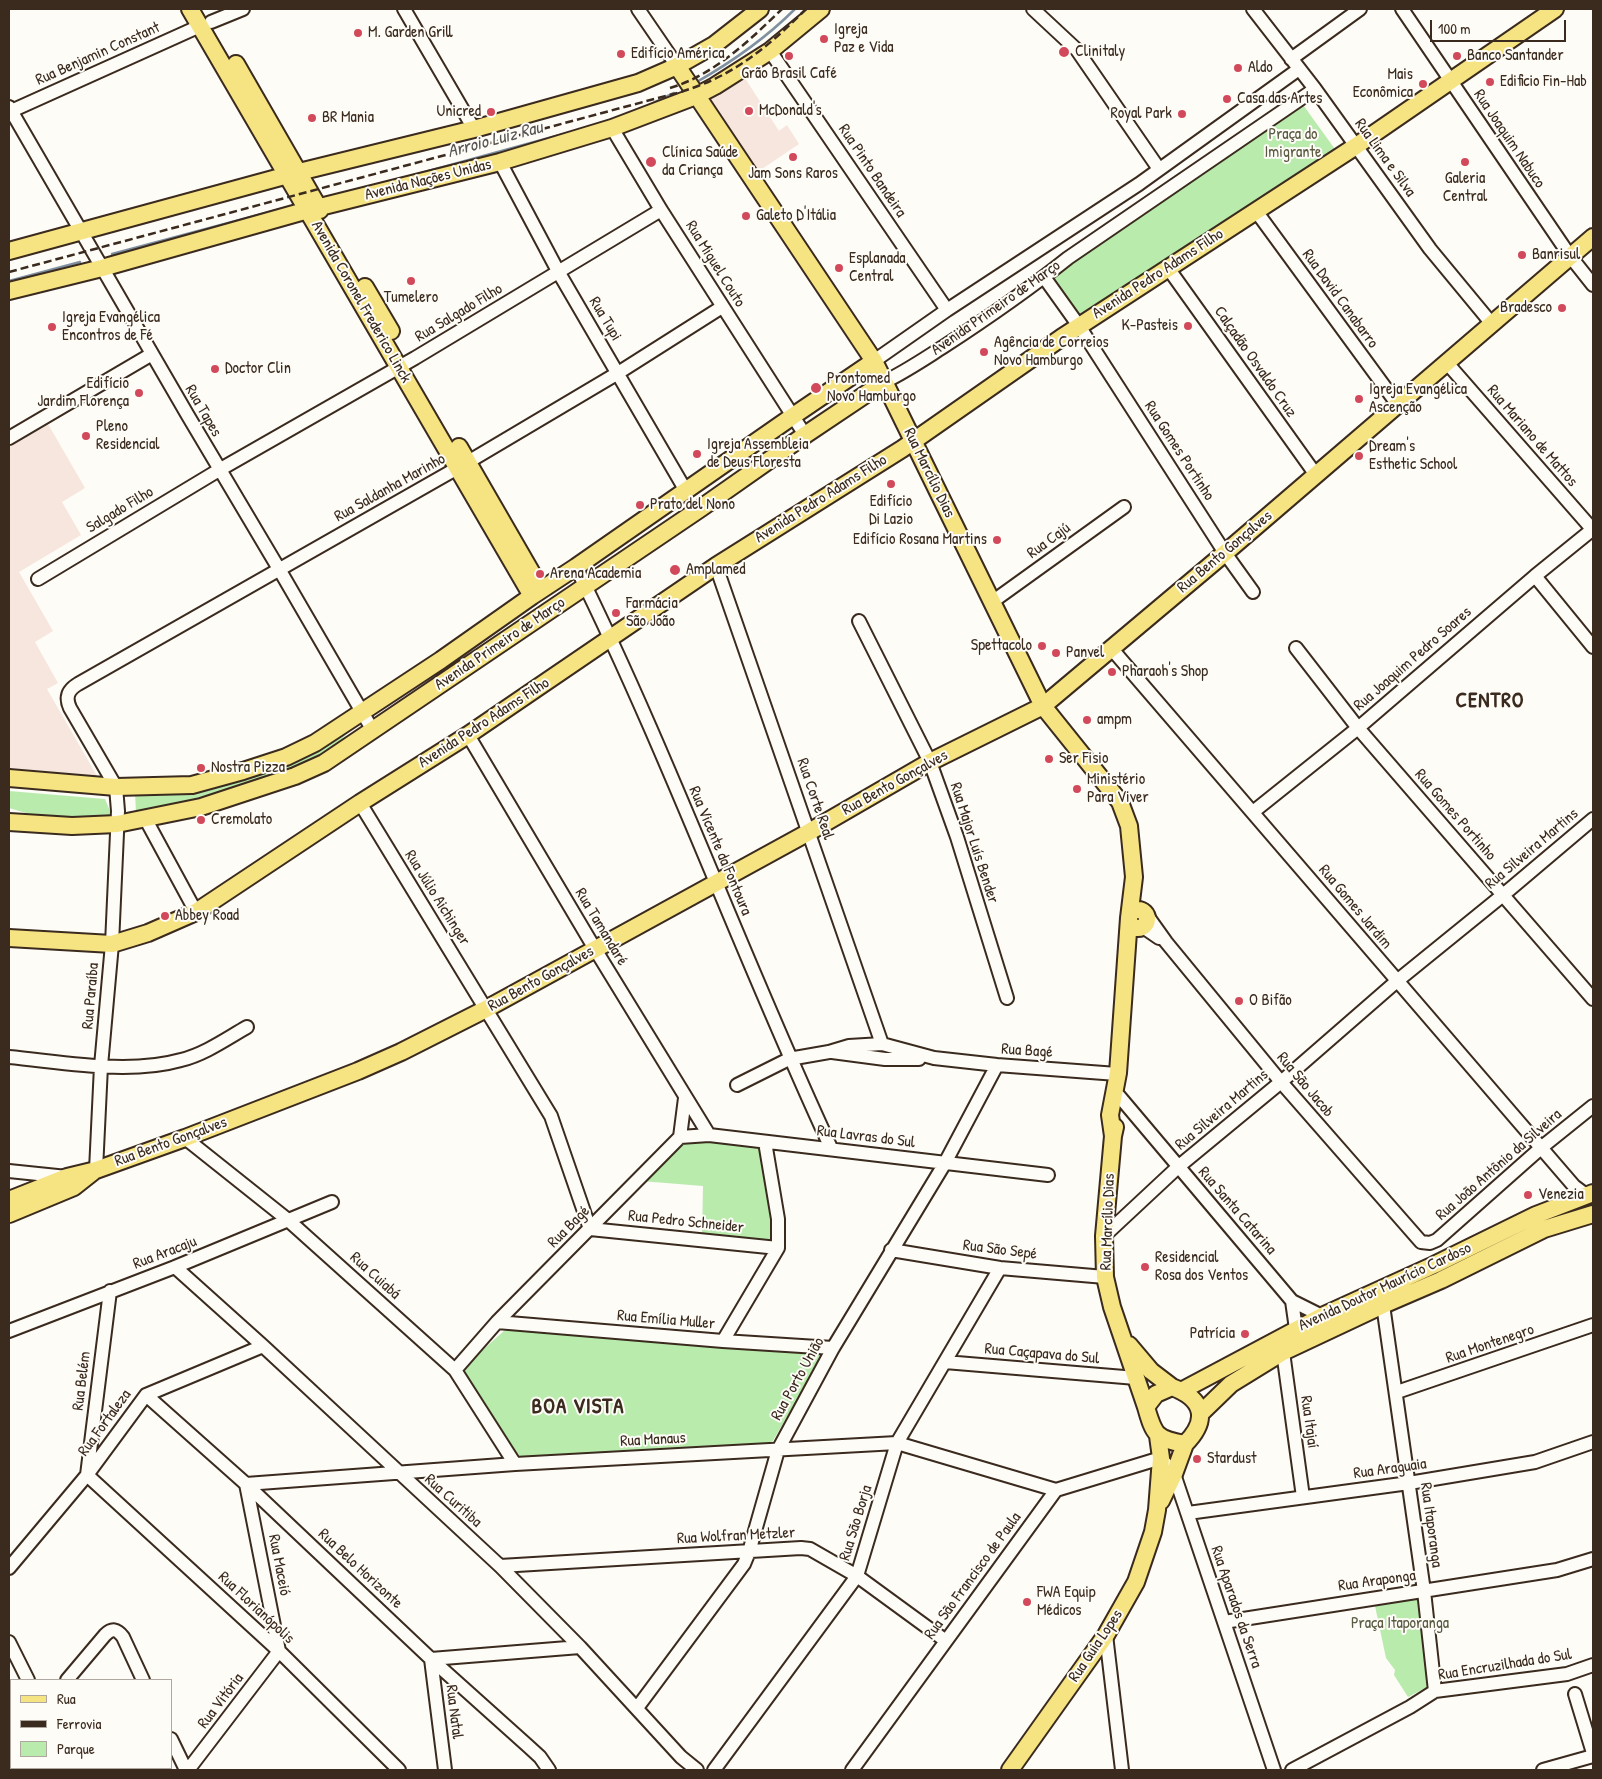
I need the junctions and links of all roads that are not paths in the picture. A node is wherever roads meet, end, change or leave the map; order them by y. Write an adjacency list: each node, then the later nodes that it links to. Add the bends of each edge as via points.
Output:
1 (190, 9): 12 (main road, Avenida Coronel Frederico Linck)
2 (243, 9): 12 (street, Rua Benjamin Constant)
3 (404, 9): 21 (street)
4 (638, 9): 15 (street, Rua Marcílio Dias)
5 (760, 9): 15 (main road, via 714,45)
6 (821, 9): 13 (main road, Avenida Nações Unidas)
7 (1033, 9): 24 (street, via 1077,50)
8 (1253, 9): 14 (street, Rua Lima e Silva)
9 (1360, 9): 14 (street, Avenida Primeiro de Março)
10 (1402, 9): 16 (street, Rua Joaquim Nabuco)
11 (1555, 9): 16 (main road, Avenida Pedro Adams Filho)
12 (205, 19): 19 (street, Rua Benjamin Constant); 25 (main road, Avenida Coronel Frederico Linck)
13 (770, 51): 18 (main road, Avenida Nações Unidas); 40 (street, Rua Pinto Bandeira)
14 (1295, 64): 17 (street, Rua Lima e Silva); 24 (street, Avenida Primeiro de Março)
15 (677, 66): 18 (main road, Rua Marcílio Dias); 21 (main road, via 638,83)
16 (1450, 82): 22 (main road, Avenida Pedro Adams Filho); 32 (street, Rua Joaquim Nabuco)
17 (1315, 89): 22 (street, Rua Lima e Silva); 36 (street, Avenida Primeiro de Março)
18 (696, 96): 20 (main road, Avenida Nações Unidas); 44 (main road, Rua Marcílio Dias)
19 (10, 110): 29 (street, Rua Tapes)
20 (612, 128): 23 (main road, Avenida Nações Unidas); 27 (street, Rua Miguel Couto)
21 (474, 129): 25 (main road)
22 (1356, 146): 28 (main road, Avenida Pedro Adams Filho); 41 (street, Rua Lima e Silva, via 1430,249)
23 (500, 162): 26 (main road, Avenida Nações Unidas); 35 (street, Rua Tupi)
24 (1159, 169): 40 (street, Avenida Primeiro de Março)
25 (294, 174): 26 (main road, Avenida Coronel Frederico Linck); 29 (main road)
26 (313, 209): 33 (main road, Avenida Nações Unidas); 46 (main road, Avenida Coronel Frederico Linck)
27 (661, 210): 35 (street, Rua Salgado Filho); 39 (street, Rua Miguel Couto)
28 (1256, 211): 34 (main road, Avenida Pedro Adams Filho); 49 (street, Rua David Canabarro)
29 (82, 231): 31 (main road); 33 (street, Rua Tapes)
30 (1593, 237): 32 (main road, Rua Bento Gonçalves)
31 (9, 251)
32 (1570, 256): 37 (street, Rua Joaquim Nabuco); 41 (main road, Rua Bento Gonçalves)
33 (102, 268): 38 (main road, Avenida Nações Unidas); 43 (street, Rua Tapes)
34 (1168, 268): 42 (main road, Avenida Pedro Adams Filho); 56 (street, Calçadão Osvaldo Cruz)
35 (559, 273): 46 (street, Rua Salgado Filho); 47 (street, Rua Tupi)
36 (1044, 277): 42 (street, Rua Gomes Portinho); 48 (street, Avenida Primeiro de Março, via 965,333)
37 (1593, 285)
38 (9, 291)
39 (722, 307): 47 (street, Rua Saldanha Marinho); 50 (street, Rua Miguel Couto)
40 (947, 310): 44 (street, Avenida Primeiro de Março)
41 (1492, 324): 45 (main road, Rua Bento Gonçalves)
42 (1079, 326): 53 (main road, Avenida Pedro Adams Filho); 60 (street, Rua Gomes Portinho)
43 (152, 354): 52 (street); 55 (street, Rua Tapes)
44 (874, 361): 48 (main road, Rua Marcílio Dias); 50 (main road, Avenida Primeiro de Março)
45 (1447, 363): 49 (main road, Rua Bento Gonçalves); 59 (street, Rua Mariano de Mattos)
46 (404, 365): 54 (main road, Avenida Coronel Frederico Linck); 55 (street, Rua Salgado Filho)
47 (618, 372): 54 (street, Rua Saldanha Marinho); 57 (street, Rua Tupi)
48 (884, 382): 51 (main road, Avenida Primeiro de Março); 53 (main road, Rua Marcílio Dias)
49 (1398, 406): 56 (main road, Rua Bento Gonçalves)
50 (793, 416): 51 (street, Rua Miguel Couto); 57 (main road, Avenida Primeiro de Março)
51 (805, 435): 66 (main road, Avenida Primeiro de Março)
52 (9, 438)
53 (912, 441): 61 (main road, Avenida Pedro Adams Filho); 69 (main road, Rua Marcílio Dias)
54 (463, 465): 63 (street, Rua Saldanha Marinho); 68 (main road, Avenida Coronel Frederico Linck)
55 (219, 470): 63 (street, Rua Tapes); 65 (street, Salgado Filho)
56 (1316, 475): 60 (main road, Rua Bento Gonçalves)
57 (686, 491): 62 (main road, Avenida Primeiro de Março)
58 (1124, 507): 69 (street, Rua Cajú)
59 (1593, 529): 64 (street, Rua Joaquim Pedro Soares)
60 (1225, 553): 67 (street, Rua Gomes Portinho); 73 (main road, Rua Bento Gonçalves)
61 (716, 566): 71 (main road, Avenida Pedro Adams Filho); 89 (street, Rua Corte Real)
62 (576, 568): 66 (street, Rua Vicente da Fontoura); 68 (main road, Avenida Primeiro de Março)
63 (279, 569): 76 (street, Rua Tapes); 82 (street, Rua Saldanha Marinho, via 69,691 67,701 70,708)
64 (1535, 576): 72 (street); 77 (street, Rua Joaquim Pedro Soares)
65 (38, 579)
66 (585, 586): 71 (street, Rua Vicente da Fontoura); 78 (main road, Avenida Primeiro de Março)
67 (1253, 592)
68 (536, 593): 76 (main road, Avenida Primeiro de Março)
69 (992, 602): 75 (main road, Rua Marcílio Dias)
70 (859, 621): 80 (street, Rua Major Luís Bender)
71 (610, 638): 79 (main road, Avenida Pedro Adams Filho); 90 (street, Rua Vicente da Fontoura)
72 (1593, 647)
73 (1111, 648): 75 (main road, Rua Bento Gonçalves); 84 (street, Rua Gomes Jardim)
74 (1296, 648): 77 (street, Rua Gomes Portinho)
75 (1043, 706): 80 (main road, Rua Bento Gonçalves); 93 (main road, Rua Marcílio Dias, via 1120,802 1129,826)
76 (362, 712): 78 (street, Rua Tapes); 82 (main road, Avenida Primeiro de Março, via 315,743 286,757 242,771 192,785)
77 (1358, 728): 84 (street, Rua Joaquim Pedro Soares); 91 (street, Rua Gomes Portinho)
78 (372, 729): 85 (main road, Avenida Primeiro de Março, via 324,763 295,776 201,807)
79 (468, 734): 83 (main road, Avenida Pedro Adams Filho); 96 (street, Rua Tamandaré)
80 (930, 762): 89 (main road, Rua Bento Gonçalves); 98 (street, Rua Major Luís Bender)
81 (9, 778): 82 (main road, Avenida Primeiro de Março)
82 (116, 787): 88 (street, Rua Paraíba)
83 (360, 803): 92 (main road, Avenida Pedro Adams Filho); 100 (street, Rua Júlio Aichinger)
84 (1253, 812): 97 (street, Rua Gomes Jardim)
85 (145, 818): 88 (main road, Avenida Primeiro de Março); 92 (street)
86 (1593, 819): 91 (street, Rua Silveira Martins)
87 (13, 822): 88 (main road, Avenida Primeiro de Março, via 72,826)
88 (118, 824): 95 (street, Rua Paraíba)
89 (809, 832): 90 (main road, Rua Bento Gonçalves); 102 (street, Rua Corte Real)
90 (717, 882): 96 (main road, Rua Bento Gonçalves); 106 (street, Rua Vicente da Fontoura)
91 (1503, 895): 97 (street, Rua Silveira Martins); 99 (street, Rua Gomes Portinho)
92 (196, 912): 95 (main road, Avenida Pedro Adams Filho, via 148,933)
93 (1140, 920): 109 (main road, Rua Marcílio Dias, via 1127,958); 110 (street, Rua São Jacob, via 1166,942)
94 (9, 938): 95 (main road, Avenida Pedro Adams Filho)
95 (112, 944): 108 (street, Rua Paraíba)
96 (595, 949): 100 (main road, Rua Bento Gonçalves); 113 (street, Rua Tamandaré)
97 (1397, 981): 110 (street, Rua Silveira Martins); 120 (street, Rua Gomes Jardim)
98 (1007, 998)
99 (1593, 999)
100 (486, 1009): 118 (main road, Rua Bento Gonçalves, via 379,1062); 134 (street, Rua Júlio Aichinger, via 551,1116)
101 (247, 1027): 108 (street, via 204,1052 183,1060 156,1067)
102 (882, 1044): 103 (street, Rua Bagé, via 849,1046); 105 (street, Rua Bagé)
103 (829, 1052): 105 (street, Rua Bagé, via 885,1059); 106 (street, Rua Bagé)
104 (9, 1057): 108 (street)
105 (934, 1058): 107 (street, Rua Bagé)
106 (789, 1059): 111 (street, Rua Bagé); 121 (street, Rua Vicente da Fontoura)
107 (997, 1065): 109 (street, Rua Bagé); 122 (street, Rua Porto União)
108 (101, 1066): 124 (street, Rua Paraíba)
109 (1117, 1074): 112 (main road, Rua Marcílio Dias); 116 (main road, Rua Marcílio Dias, via 1110,1115)
110 (1281, 1082): 123 (street, Rua Silveira Martins); 136 (street, Rua São Jacob, via 1417,1238)
111 (737, 1085)
112 (1119, 1096): 116 (main road, Rua Marcílio Dias); 123 (street, Rua Santa Catarina)
113 (685, 1098): 115 (street, Rua Tamandaré); 117 (street)
114 (1593, 1106): 120 (street, Rua João Antônio da Silveira)
115 (709, 1135): 117 (street, Rua Lavras do Sul); 119 (street, Rua Lavras do Sul)
116 (1113, 1136): 135 (main road, Rua Marcílio Dias)
117 (680, 1137): 134 (street, Rua Bagé)
118 (185, 1138): 124 (main road, Rua Bento Gonçalves); 133 (street, Rua Cuiabá)
119 (765, 1142): 121 (street, Rua Lavras do Sul); 137 (street, via 778,1219)
120 (1542, 1147): 128 (street, Rua Gomes Jardim); 136 (street, Rua João Antônio da Silveira, via 1434,1243)
121 (831, 1148): 122 (street, Rua Lavras do Sul)
122 (945, 1162): 126 (street, Rua Lavras do Sul); 138 (street, Rua Porto União)
123 (1178, 1167): 135 (street, Rua Silveira Martins); 143 (street, Rua Santa Catarina)
124 (96, 1170): 127 (main road, Rua Bento Gonçalves); 131 (main road, Rua Bento Gonçalves, via 74,1188)
125 (9, 1171): 127 (street)
126 (1048, 1175)
127 (66, 1177): 129 (main road, Rua Bento Gonçalves)
128 (1584, 1192): 145 (main road, Avenida Doutor Maurício Cardoso)
129 (9, 1200)
130 (332, 1202): 133 (street, Rua Aracaju)
131 (9, 1214)
132 (1593, 1214): 144 (main road, Avenida Doutor Maurício Cardoso, via 1544,1228)
133 (288, 1220): 139 (street, Rua Aracaju); 156 (street, Rua Cuiabá)
134 (590, 1229): 137 (street, Rua Pedro Schneider); 146 (street, Rua Bagé)
135 (1104, 1236): 141 (main road, Rua Marcílio Dias)
136 (1425, 1243)
137 (778, 1248): 151 (street)
138 (891, 1250): 140 (street, Rua São Sepé); 153 (street, Rua Porto União)
139 (175, 1268): 142 (street, Rua Aracaju); 152 (street, Rua Curitiba)
140 (1000, 1268): 141 (street, Rua São Sepé); 155 (street, Rua São Borja)
141 (1105, 1277): 150 (main road, Rua Marcílio Dias)
142 (110, 1291): 149 (street, Rua Aracaju); 172 (street, Rua Belém)
143 (1292, 1301): 145 (street, Rua Santa Catarina); 148 (street)
144 (1383, 1305): 154 (main road, Avenida Doutor Maurício Cardoso); 159 (street, Rua Itaporanga)
145 (1322, 1316): 148 (main road, Avenida Doutor Maurício Cardoso)
146 (497, 1322): 151 (street, Rua Emília Muller); 156 (street, Rua Bagé)
147 (1593, 1325): 159 (street, Rua Montenegro)
148 (1296, 1329): 158 (main road, Avenida Doutor Maurício Cardoso)
149 (9, 1331)
150 (1122, 1335): 157 (main road, Rua Marcílio Dias); 158 (main road, Rua Marcílio Dias, via 1151,1372)
151 (723, 1341): 153 (street, Rua Emília Muller)
152 (263, 1346): 160 (street, Rua Fortaleza); 170 (street, Rua Curitiba)
153 (834, 1348): 167 (street, Rua Porto União)
154 (1283, 1352): 162 (main road, Avenida Doutor Maurício Cardoso, via 1231,1384); 176 (street, Rua Itajaí)
155 (945, 1362): 157 (street, Rua Caçapava do Sul); 165 (street, Rua São Borja)
156 (454, 1370): 169 (street, Rua Cuiabá)
157 (1136, 1378): 161 (main road, Rua Marcílio Dias)
158 (1176, 1389): 161 (main road, via 1156,1394); 162 (main road, via 1197,1404)
159 (1396, 1392): 173 (street, Rua Itaporanga)
160 (146, 1395): 172 (street, Rua Fortaleza); 174 (street, Rua Belo Horizonte)
161 (1146, 1407): 163 (main road)
162 (1201, 1413): 166 (main road, via 1198,1427)
163 (1158, 1436): 166 (main road); 168 (main road, Rua Guia Lopes)
164 (1593, 1442): 173 (street, Rua Araguaia, via 1536,1462)
165 (897, 1443): 167 (street, Rua Manaus); 175 (street, Rua Manaus); 183 (street, Rua São Borja)
166 (1185, 1444): 171 (main road, Rua Guia Lopes)
167 (778, 1450): 169 (street, Rua Manaus); 179 (street, Rua Porto União)
168 (1161, 1458): 171 (street, Rua Aparados da Serra); 175 (street); 177 (main road, Rua Guia Lopes)
169 (515, 1464): 170 (street, Rua Manaus)
170 (398, 1473): 174 (street, Rua Manaus); 181 (street, Rua Curitiba)
171 (1174, 1474): 177 (main road, Rua Guia Lopes); 178 (street, Rua Aparados da Serra)
172 (87, 1475): 182 (street, Rua Fortaleza); 190 (street, Rua Florianópolis)
173 (1409, 1483): 176 (street, Rua Araguaia); 184 (street, Rua Itaporanga)
174 (246, 1484): 190 (street, Rua Maceió); 191 (street, Rua Belo Horizonte)
175 (1056, 1490): 187 (street, Rua São Francisco de Paula)
176 (1303, 1497): 178 (street, Rua Araguaia)
177 (1156, 1510): 186 (main road, Rua Guia Lopes, via 1153,1532 1136,1582)
178 (1188, 1514): 185 (street, Rua Aparados da Serra)
179 (749, 1552): 181 (street, Rua Wolfran Metzler); 183 (street, Rua Wolfran Metzler, via 810,1549); 198 (street, Rua Porto União, via 744,1564)
180 (1593, 1559): 184 (street, Rua Araponga, via 1558,1570)
181 (500, 1566): 189 (street, Rua Curitiba)
182 (9, 1568)
183 (857, 1576): 187 (street, Rua Wolfran Metzler); 206 (street, Rua São Borja)
184 (1424, 1591): 185 (street, Rua Araponga); 196 (street, Rua Itaporanga)
185 (1224, 1622): 210 (street, Rua Aparados da Serra)
186 (1106, 1636): 208 (main road, Rua Guia Lopes); 209 (street)
187 (946, 1641): 207 (street, Rua São Francisco de Paula)
188 (9, 1642): 193 (street)
189 (580, 1647): 191 (street); 198 (street, Rua Curitiba)
190 (279, 1651): 201 (street, Rua Vitória); 202 (street, Rua Florianópolis)
191 (431, 1659): 203 (street, Rua Natal); 204 (street, Rua Belo Horizonte, via 540,1757)
192 (1593, 1666): 196 (street, Rua Encruzilhada do Sul, via 1567,1674)
193 (28, 1679)
194 (68, 1679): 195 (street, via 110,1630 119,1632 123,1637)
195 (144, 1679)
196 (1435, 1691): 211 (street, Rua Encruzilhada do Sul)
197 (1575, 1694): 200 (street)
198 (637, 1708): 205 (street, Rua Curitiba)
199 (172, 1741): 201 (street)
200 (1593, 1754): 212 (street)
201 (187, 1770)
202 (399, 1770)
203 (445, 1770)
204 (549, 1770)
205 (697, 1770)
206 (714, 1770)
207 (852, 1770)
208 (1010, 1770)
209 (1122, 1770)
210 (1274, 1770)
211 (1292, 1770)
212 (1543, 1770)

